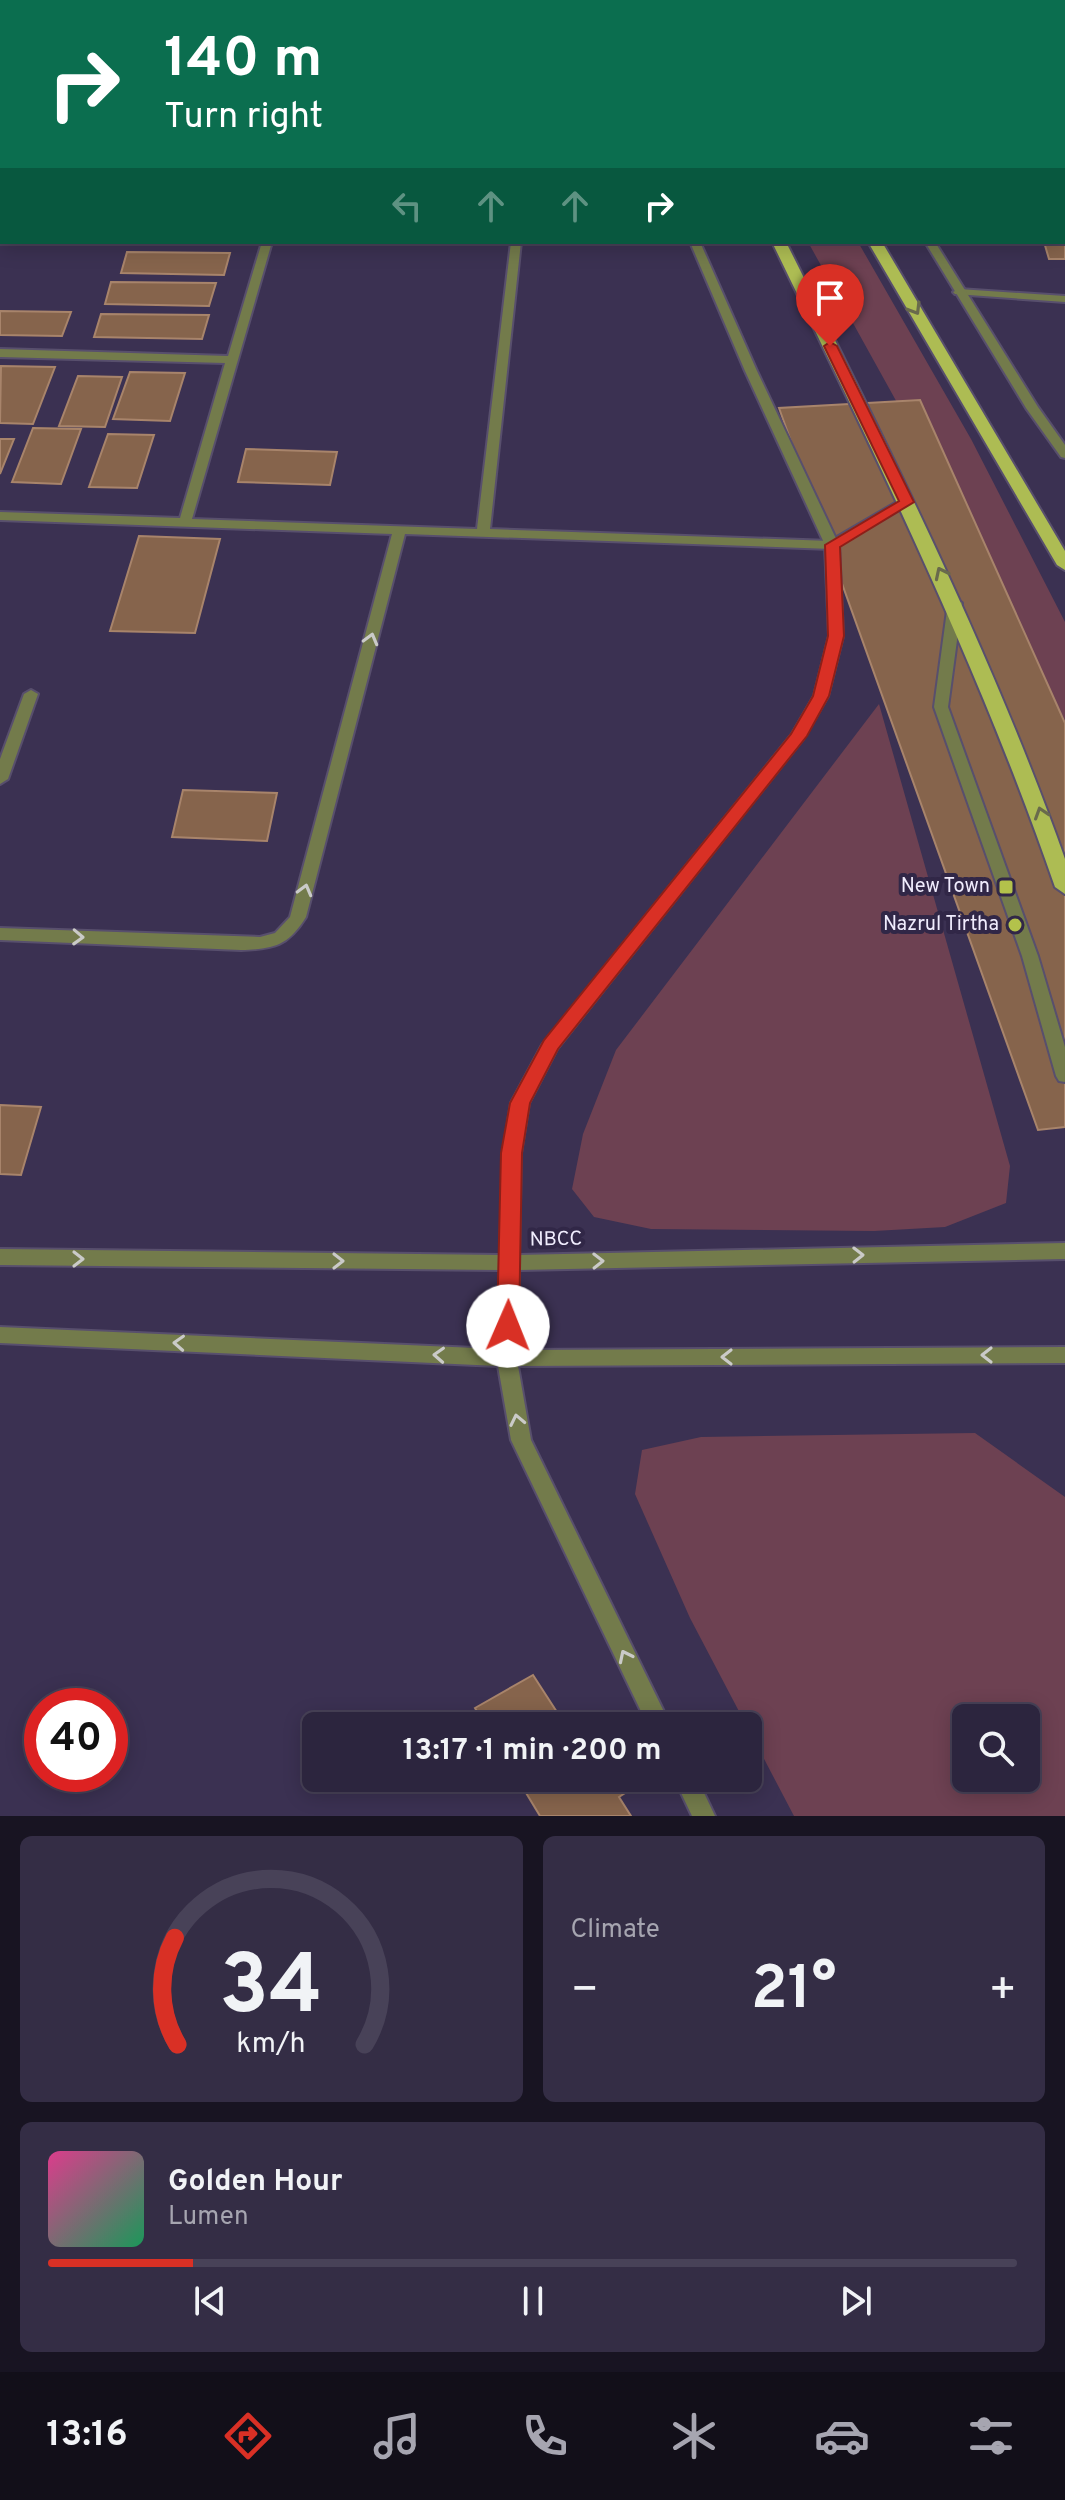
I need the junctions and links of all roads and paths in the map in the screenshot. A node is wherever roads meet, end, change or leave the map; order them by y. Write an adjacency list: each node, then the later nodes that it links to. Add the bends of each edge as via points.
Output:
1 (266, 244): 10 (street)
2 (516, 244): 16 (street)
3 (696, 244): 17 (street)
4 (780, 244): 12 (main road)
5 (876, 244): 18 (main road, one-way to 18)
6 (931, 244): 7 (street)
7 (959, 292): 8 (street); 11 (street)
8 (1065, 299)
9 (0, 353): 10 (street)
10 (230, 360): 14 (street)
11 (1065, 454)
12 (907, 502): 17 (street); 19 (main road, one-way to 12)
13 (0, 516): 14 (street)
14 (185, 522): 15 (street)
15 (400, 529): 16 (street); 23 (street, one-way to 15, via 241,944 268,943 289,934 298,917)
16 (483, 532): 17 (street)
17 (832, 545): 27 (street, via 836,636 821,696 798,736 551,1045 520,1103 512,1153)
18 (1065, 565)
19 (955, 602): 22 (main road, one-way to 19, via 1035,797); 24 (street, via 941,707 1030,956)
20 (31, 694): 21 (street)
21 (0, 779)
22 (1065, 887)
23 (0, 934)
24 (1065, 1076)
25 (1065, 1251): 27 (street, NBCC, one-way to 25)
26 (0, 1257): 27 (street, NBCC, one-way to 27)
27 (509, 1263): 30 (street)
28 (0, 1335): 30 (street, one-way to 28)
29 (1065, 1355): 30 (street, one-way to 30)
30 (507, 1358): 31 (street, one-way to 30, via 521,1440)
31 (653, 1712)
32 (692, 1792): 33 (street)
33 (704, 1816)

